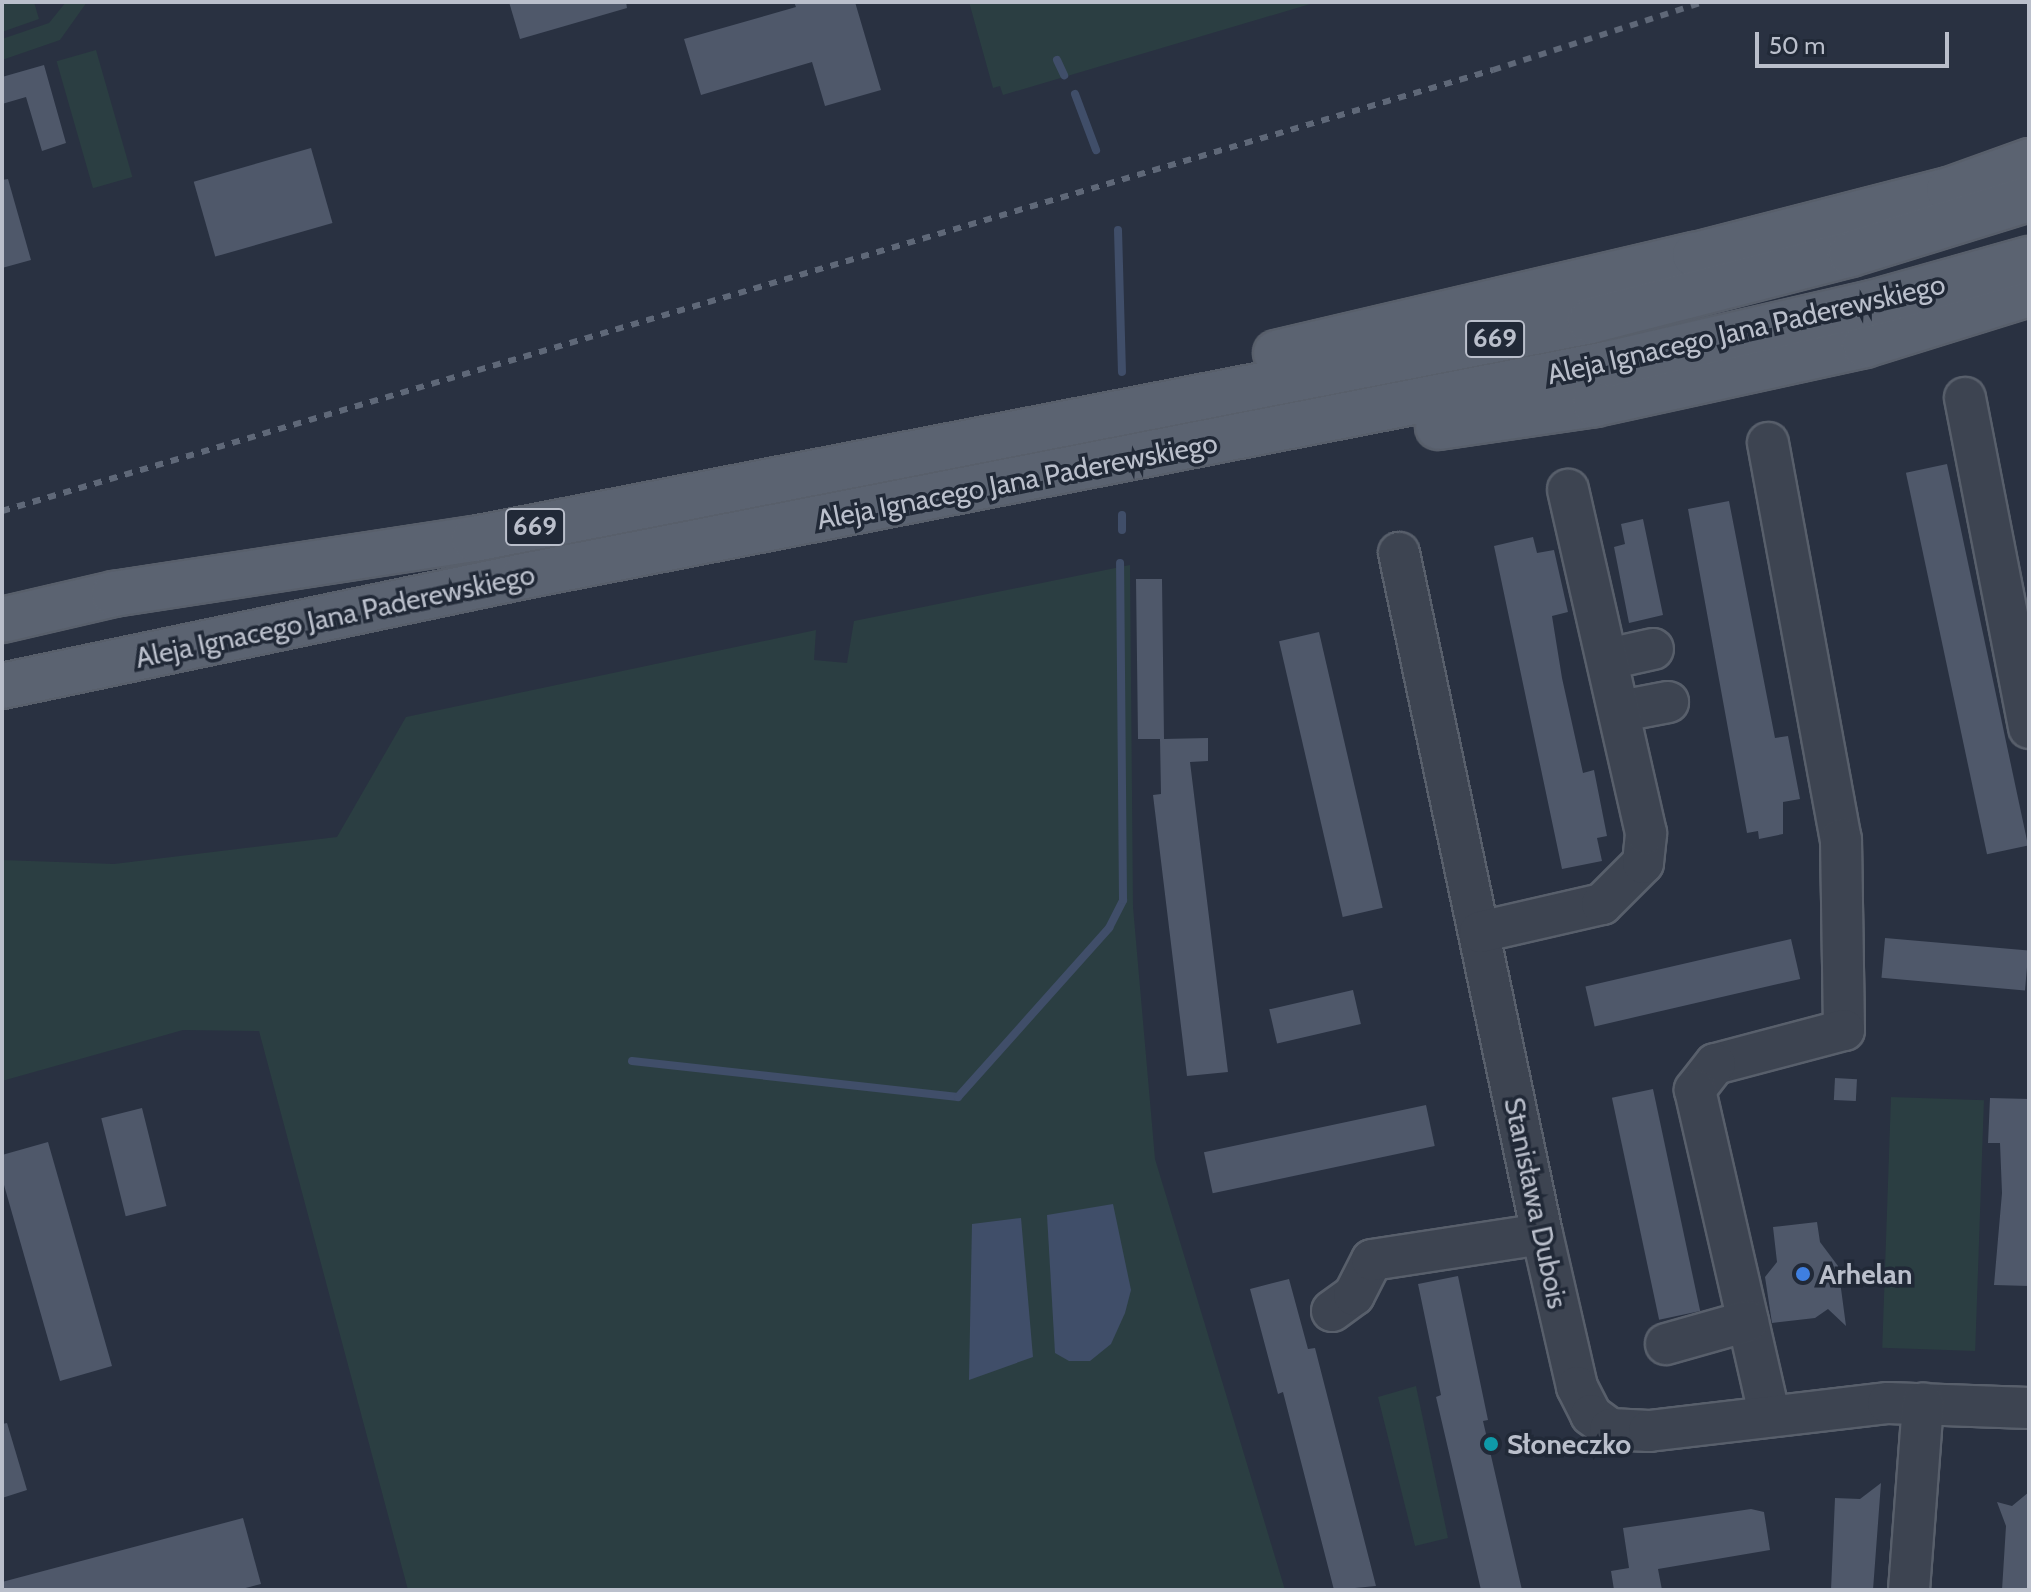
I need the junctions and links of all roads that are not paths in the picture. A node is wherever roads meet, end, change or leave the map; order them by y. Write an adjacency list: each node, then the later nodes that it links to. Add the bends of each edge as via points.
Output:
1 (2029, 161): 7 (main road, via 1949,190 1695,255 1063,401)
2 (2029, 199): 7 (main road, Aleja Ignacego Jana Paderewskiego / 669, via 1851,254 1590,321)
3 (2029, 259): 8 (main road, Aleja Ignacego Jana Paderewskiego / 669, via 1872,303 1607,364)
4 (2029, 294): 8 (main road, via 1865,345 1595,404 1109,483)
5 (1965, 398): 17 (street)
6 (1768, 443): 21 (street, via 1841,839 1844,1030 1715,1064 1695,1090)
7 (953, 447): 11 (main road, Aleja Ignacego Jana Paderewskiego / 669, via 474,539 114,594)
8 (1020, 480): 14 (main road, Aleja Ignacego Jana Paderewskiego / 669)
9 (1568, 490): 13 (street)
10 (1399, 553): 18 (street, Stanisława Dubois)
11 (2, 620)
12 (1653, 649): 13 (street)
13 (1608, 659): 16 (street)
14 (2, 686)
15 (1668, 702): 16 (street)
16 (1621, 711): 18 (street, via 1646,833 1643,863 1602,904)
17 (2029, 728)
18 (1480, 932): 19 (street, Stanisława Dubois)
19 (1542, 1234): 20 (street, via 1372,1260 1354,1295); 25 (street, Stanisława Dubois, via 1577,1387 1591,1415 1610,1429 1649,1431)
20 (1332, 1311)
21 (1748, 1321): 22 (street); 25 (street)
22 (1666, 1344)
23 (1923, 1404): 24 (street, Stanisława Dubois); 25 (street, Stanisława Dubois); 26 (street)
24 (2029, 1408)
25 (1769, 1412)
26 (1909, 1590)

